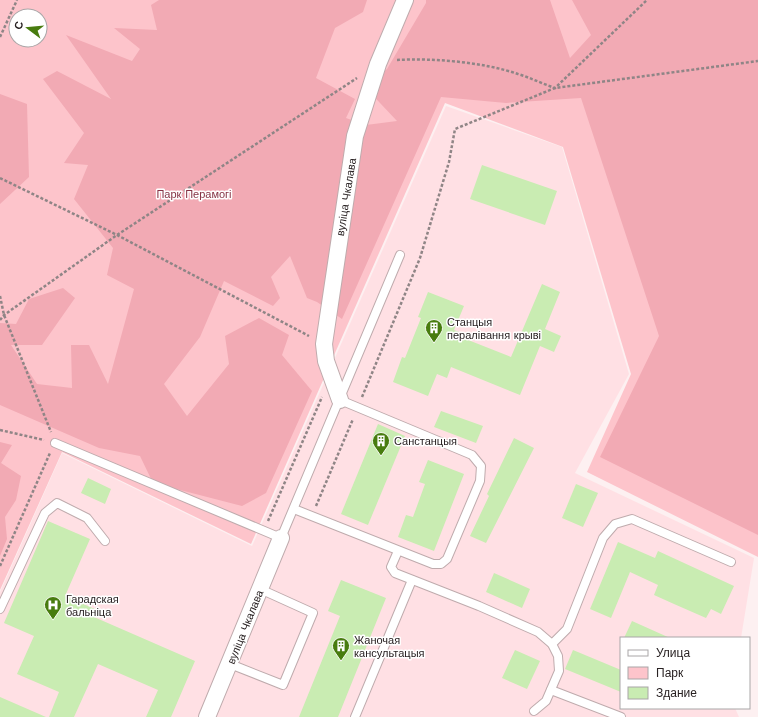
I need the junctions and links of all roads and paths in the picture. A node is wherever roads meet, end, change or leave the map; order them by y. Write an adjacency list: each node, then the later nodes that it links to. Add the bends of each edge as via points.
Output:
1 (18, 0): 4 (path)
2 (405, 0): 6 (street, вуліца Чкалава)
3 (647, 0): 7 (path)
4 (0, 37)
5 (758, 61): 7 (path)
6 (378, 64): 7 (path, via 414,59 482,66 517,74); 9 (path); 15 (street, вуліца Чкалава, via 355,136)
7 (555, 88): 11 (path, via 455,129 449,162)
8 (0, 178): 9 (path)
9 (117, 235): 13 (path); 15 (path)
10 (400, 255): 17 (lane)
11 (420, 258)
12 (0, 296): 13 (path)
13 (4, 315): 14 (path); 19 (path)
14 (0, 320)
15 (324, 344): 16 (street, вуліца Чкалава, via 326,361)
16 (332, 375): 17 (street, вуліца Чкалава); 21 (path)
17 (340, 400): 20 (lane); 24 (lane, via 472,455 481,466 480,481 447,559 441,564 433,564)
18 (0, 430): 19 (path)
19 (55, 443): 21 (lane); 26 (path)
20 (294, 509): 22 (lane); 24 (lane)
21 (264, 530): 22 (lane)
22 (281, 538): 28 (street, вуліца Чкалава)
23 (105, 541): 29 (lane, via 87,518 57,503 45,513)
24 (398, 551): 27 (lane, via 391,567 395,573)
25 (731, 562): 30 (lane, via 632,519 615,524 603,538 567,628)
26 (0, 566)
27 (412, 580): 30 (lane, via 538,632); 35 (lane)
28 (260, 589): 31 (street, вуліца Чкалава); 31 (lane, via 313,613 283,685)
29 (0, 609)
30 (552, 644): 32 (lane, via 558,656 559,671)
31 (230, 664): 34 (street, вуліца Чкалава)
32 (551, 690): 33 (lane, via 546,701); 36 (lane)
33 (534, 711)
34 (207, 717)
35 (355, 717)
36 (621, 717)

